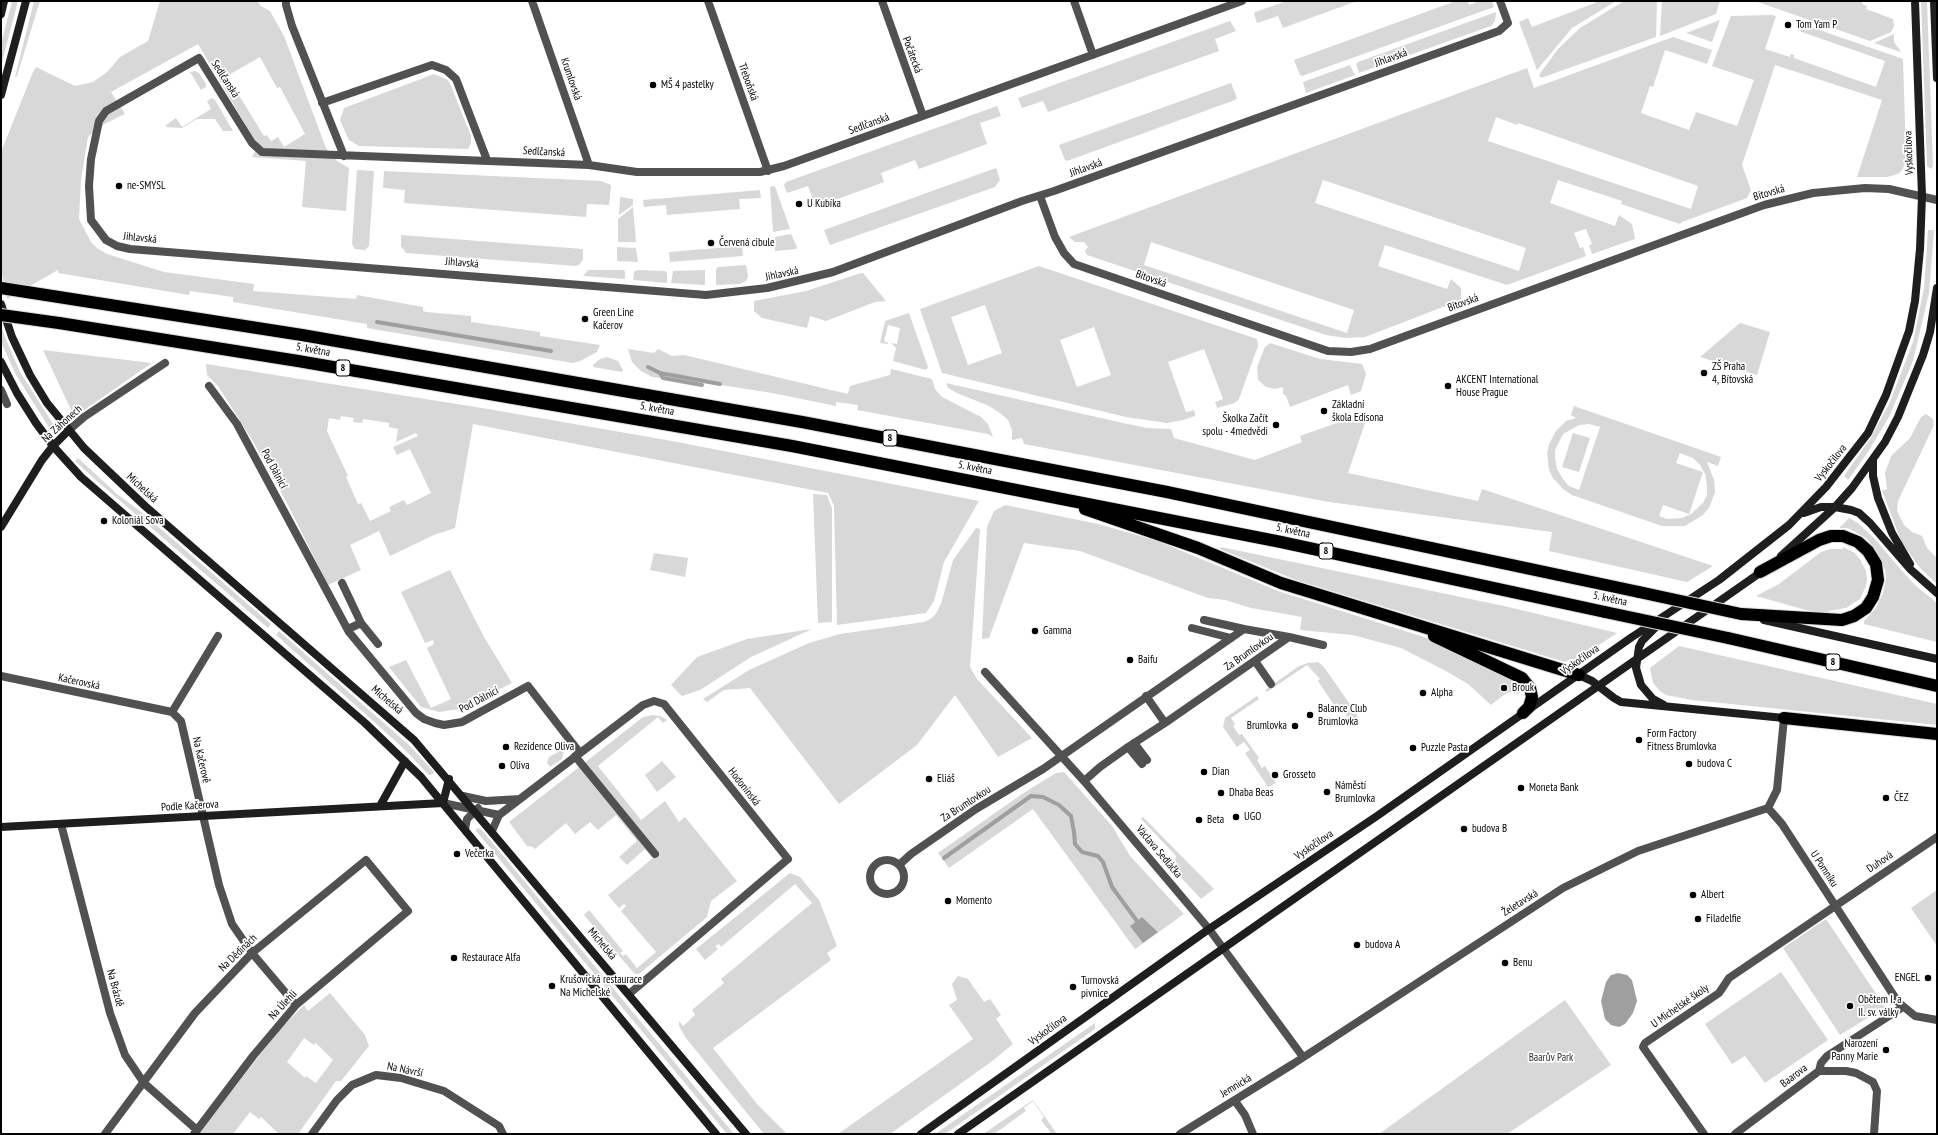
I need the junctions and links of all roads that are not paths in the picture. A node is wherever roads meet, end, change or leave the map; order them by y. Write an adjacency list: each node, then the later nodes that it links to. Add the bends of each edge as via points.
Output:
1 (4, 1): 12 (main road)
2 (26, 1): 16 (main road)
3 (286, 1): 17 (street, via 292,26)
4 (532, 1): 22 (street, Krumlovská)
5 (708, 1): 23 (street, Třeboňská)
6 (882, 1): 18 (street, Počátecká)
7 (1074, 1): 14 (street)
8 (1242, 1): 14 (street, Sedlčanská)
9 (1500, 1): 24 (street, Jihlavská, via 1508,23 1498,31)
10 (1915, 1): 25 (main road, Vyskočilova)
11 (1934, 1): 13 (main road)
12 (1, 14)
13 (1936, 18): 15 (main road)
14 (1093, 55): 18 (street, Sedlčanská)
15 (1937, 78)
16 (1, 95)
17 (322, 103): 20 (street); 21 (street, via 432,65 446,70 456,79)
18 (922, 116): 23 (street, Sedlčanská)
19 (95, 134): 20 (street, Sedlčanská, via 99,121 106,111 198,58 252,143 262,152); 24 (street, Jihlavská, via 89,186 91,220 106,240 117,246 706,295 767,288 833,272)
20 (344, 156): 21 (street, Sedlčanská)
21 (487, 160): 22 (street, Sedlčanská)
22 (590, 165): 23 (street, Sedlčanská, via 638,172)
23 (768, 171)
24 (1040, 196): 25 (street, Bítovská, via 1055,237 1068,259 1074,264 1328,351 1351,352 1370,349 1764,205 1813,193 1865,188 1889,189)
25 (1922, 196): 26 (street, Bítovská); 41 (main road, Vyskočilova, via 1915,301 1909,331 1892,381 1868,433 1837,475)
26 (1937, 200)
27 (1, 288): 49 (highway, 5. května / 8, bridge, via 347,343 802,422 1167,492)
28 (1937, 288): 38 (main road, via 1930,332 1921,360 1898,418)
29 (1, 304): 36 (main road, Michelská, via 12,337 30,375 47,403)
30 (1, 315): 39 (highway, 5. května / 8, bridge, via 298,361 627,417)
31 (1, 362): 37 (main road, via 22,401)
32 (165, 363): 36 (street, Na Záhonech)
33 (209, 386): 53 (street, Pod Dálnicí, via 237,424)
34 (1, 390): 35 (street)
35 (7, 404)
36 (69, 430): 37 (main road, Na Záhonech); 81 (main road, Michelská, via 84,448 145,506 414,740)
37 (52, 446): 42 (main road, Na Záhonech); 79 (main road, via 81,477 365,723)
38 (1873, 459): 40 (main road); 44 (main road, via 1873,483 1883,512 1902,551)
39 (1045, 495): 48 (highway, via 1198,548 1281,583); 68 (highway, 5. května / 8, bridge, via 1320,550)
40 (1835, 507): 41 (main road, via 1821,507); 43 (main road, via 1800,541); 44 (main road, via 1850,510 1865,518)
41 (1801, 514): 47 (main road, Vyskočilova, via 1719,580)
42 (1, 527)
43 (1760, 572): 49 (highway, via 1819,540 1836,535 1848,537 1862,544 1874,560 1878,575 1877,586 1870,603 1861,613 1848,619); 60 (main road)
44 (1922, 581): 46 (main road)
45 (342, 583): 51 (street)
46 (1937, 593)
47 (1671, 613): 60 (main road, via 1642,641); 64 (main road, Vyskočilova)
48 (1391, 617): 64 (highway); 72 (highway, via 1522,678 1530,688 1532,697 1529,707)
49 (1764, 618): 61 (main road, 5. května / 8)
50 (1204, 620): 54 (street)
51 (361, 623): 53 (street); 58 (street)
52 (1192, 628): 56 (street)
53 (348, 629): 77 (street, Pod Dálnicí, via 386,678 424,719 444,725 462,722 528,686)
54 (1244, 629): 56 (street, Za Brumlovkou); 57 (street, Za Brumlovkou)
55 (218, 636): 71 (street)
56 (1231, 638): 69 (street, Za Brumlovkou)
57 (1289, 638): 59 (street); 62 (street, Za Brumlovkou)
58 (378, 644)
59 (1324, 645)
60 (1636, 660): 67 (main road); 70 (main road, via 1638,680 1648,695 1657,702)
61 (1937, 660)
62 (1255, 661): 66 (street); 74 (street, Za Brumlovkou)
63 (985, 672): 78 (street, Václava Sedláčka)
64 (1579, 674): 67 (main road); 72 (main road, Vyskočilova)
65 (1, 676): 71 (street, Kačerovská)
66 (1271, 684)
67 (1599, 686): 70 (main road, via 1618,701); 102 (main road)
68 (1937, 686)
69 (1146, 696): 74 (street); 78 (street, Za Brumlovkou)
70 (1676, 708): 73 (main road)
71 (172, 712): 91 (street, Na Kačerově, via 181,721)
72 (1523, 713): 101 (main road, Vyskočilova, via 1372,820)
73 (1784, 718): 75 (highway); 88 (street, via 1777,790)
74 (1165, 723): 76 (street, Za Brumlovkou)
75 (1937, 734)
76 (1131, 745): 80 (street); 82 (street, Za Brumlovkou)
77 (578, 755): 84 (street, Hodonínská); 97 (street); 104 (street, Hodonínská, via 643,705 654,701 664,704 788,859)
78 (1062, 756): 82 (street, Václava Sedláčka); 98 (street, Za Brumlovkou, via 976,809)
79 (405, 761): 86 (main road); 87 (main road)
80 (1145, 762)
81 (449, 779): 83 (main road, Michelská); 86 (main road)
82 (1084, 781): 101 (street, Václava Sedláčka)
83 (463, 796): 85 (street); 89 (main road, Michelská)
84 (520, 798): 85 (street); 90 (street, Hodonínská)
85 (486, 801): 89 (street)
86 (443, 803): 87 (main road, Podle Kačerova); 89 (street); 94 (main road)
87 (380, 806): 91 (main road, Podle Kačerova)
88 (1768, 808): 99 (street, U Pomníku, via 1782,824); 108 (street, Želetavská, via 1638,851 1563,888)
89 (475, 810): 90 (street); 94 (street, via 467,819); 95 (main road, Michelská)
90 (499, 815): 95 (street, Hodonínská)
91 (203, 816): 92 (main road, Podle Kačerova); 103 (street, via 219,885 232,924)
92 (61, 824): 93 (main road, Podle Kačerova); 110 (street, Na Brázdě, via 110,1013 125,1055)
93 (1, 827)
94 (465, 829): 113 (main road)
95 (492, 831): 104 (main road, Michelská)
96 (1937, 837): 99 (street, Duhová)
97 (655, 854)
98 (899, 865): 98 (street, via 888,860 877,863 871,869 869,877 873,888 883,894 897,892 904,879)
99 (1835, 906): 106 (street, U Pomníku); 122 (street, U Michelské školy, via 1729,978 1719,993 1645,1043 1643,1047)
100 (408, 911): 103 (street, Na Dědinách, via 366,860); 105 (street, Na Úlehli)
101 (1209, 929): 102 (street, Václava Sedláčka); 118 (main road, Vyskočilova)
102 (1224, 947): 108 (street, Václava Sedláčka); 119 (main road)
103 (252, 953): 105 (street); 110 (street, Na Dědinách, via 195,1013)
104 (629, 994): 117 (main road, Michelská)
105 (296, 1005): 112 (street, Na Úlehli)
106 (1903, 1007): 107 (street, U Pomníku, via 1915,1016); 109 (street, Baarova, via 1827,1056)
107 (1937, 1020)
108 (1303, 1056): 111 (street, Jemnická)
109 (1819, 1071): 123 (street, Baarova); 124 (street, via 1856,1073 1873,1082 1877,1091)
110 (144, 1083): 112 (street, Na Brázdě); 114 (street, Na Dědinách)
111 (1235, 1101): 120 (street, Jemnická); 121 (street, via 1245,1115)
112 (195, 1132)
113 (715, 1133)
114 (105, 1134)
115 (312, 1134): 116 (street, Na Návrší, via 337,1100 352,1085 376,1075 401,1078 444,1091 499,1126)
116 (503, 1134)
117 (746, 1134)
118 (921, 1134)
119 (958, 1134)
120 (1180, 1134)
121 (1253, 1134)
122 (1704, 1134)
123 (1735, 1134)
124 (1874, 1134)

